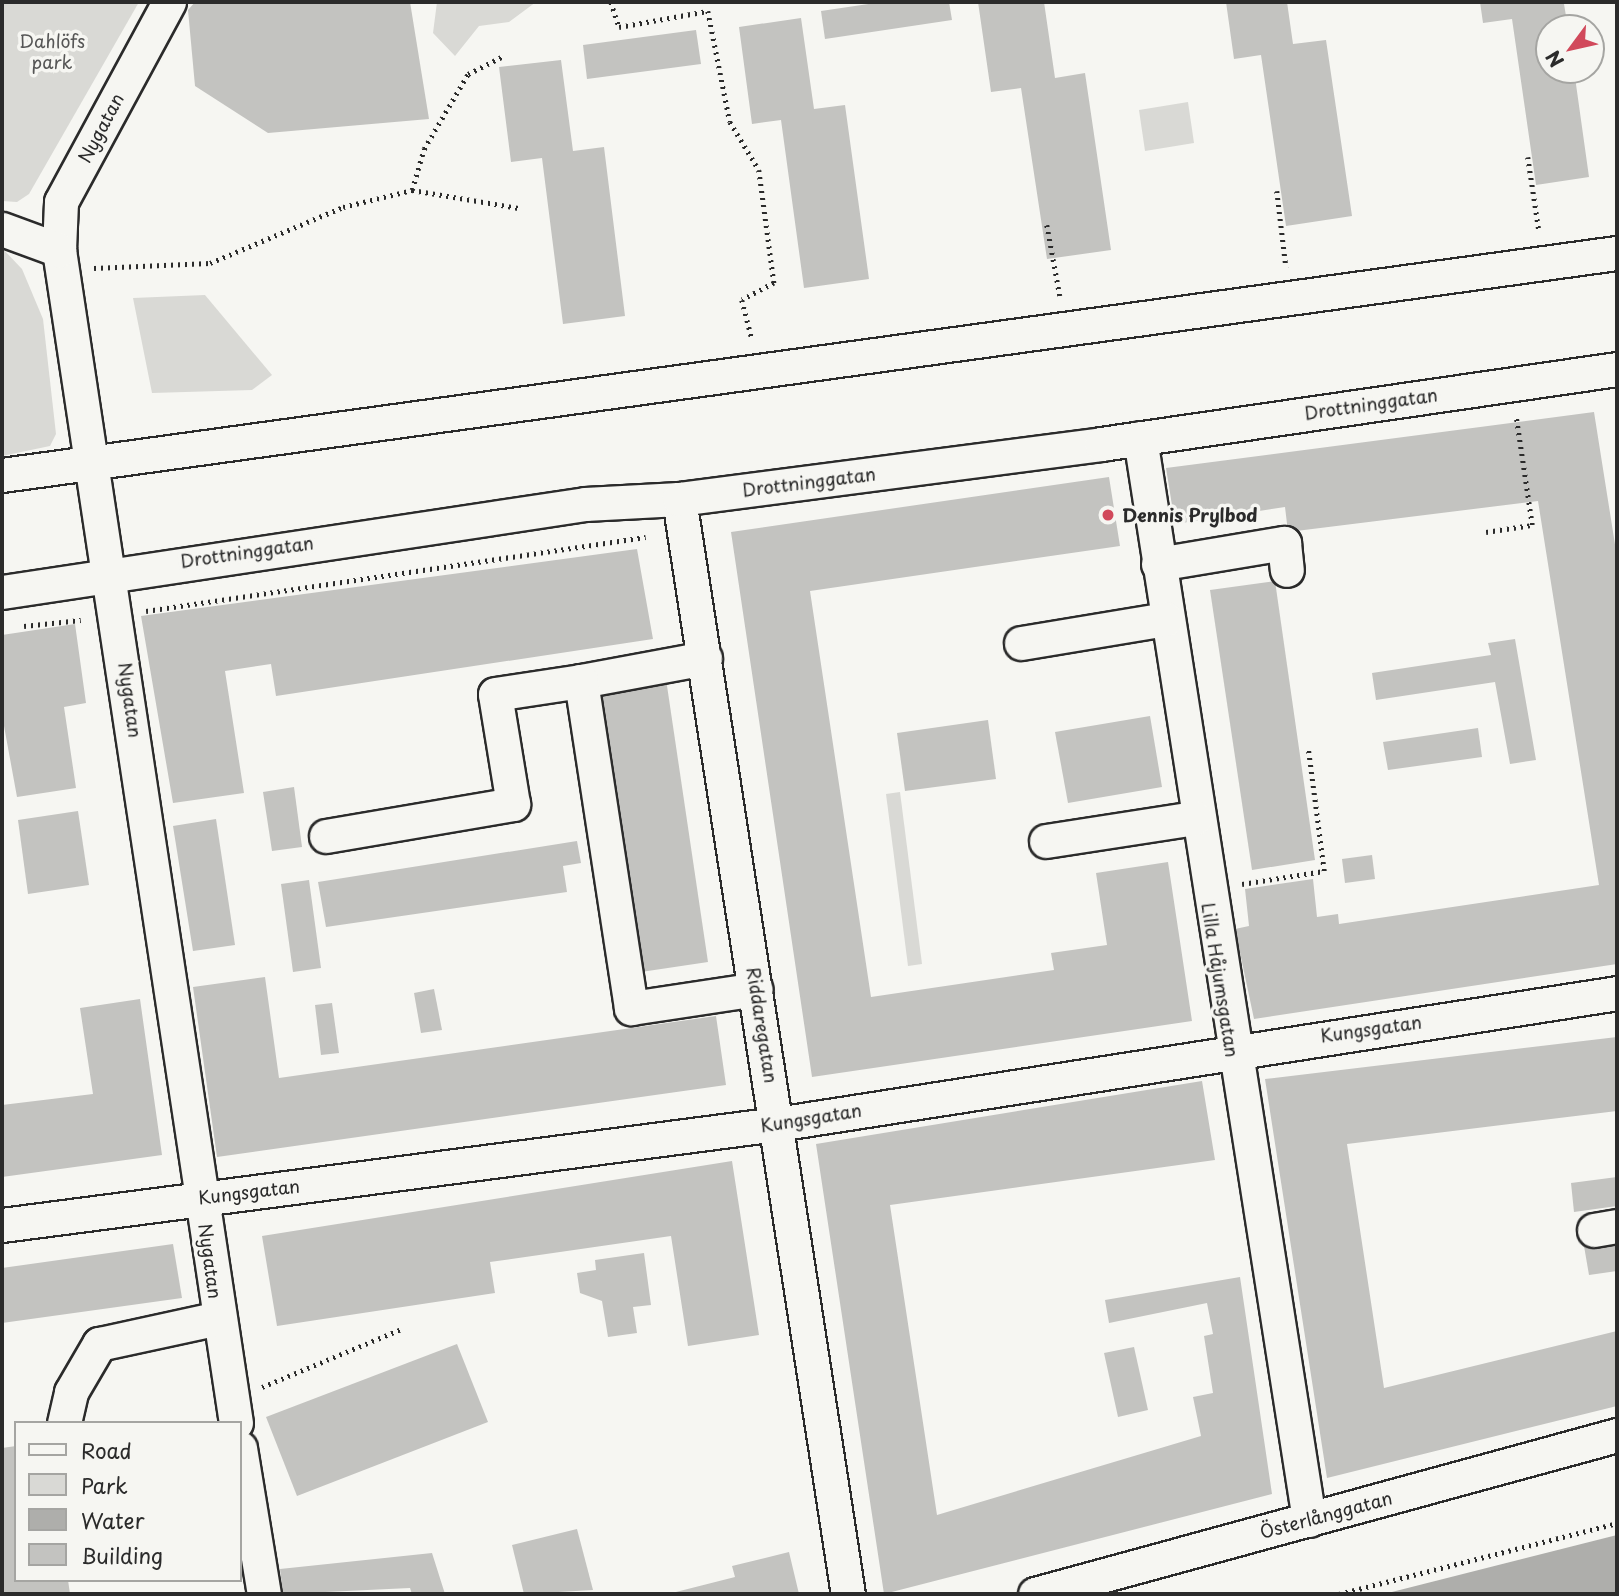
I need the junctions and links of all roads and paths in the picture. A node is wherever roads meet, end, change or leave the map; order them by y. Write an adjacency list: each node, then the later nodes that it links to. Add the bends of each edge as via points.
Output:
1 (169, 2): 11 (street, Nygatan, via 61,202)
2 (611, 2): 16 (path, via 619,27 708,11 730,122 759,170 774,283 742,300)
3 (502, 57): 5 (path, via 468,74 424,149)
4 (1528, 157): 12 (path)
5 (412, 190): 7 (path); 11 (path, via 342,207 210,263)
6 (1277, 191): 13 (path)
7 (518, 208)
8 (1047, 225): 14 (path)
9 (2, 229): 11 (street)
10 (1617, 253): 12 (street)
11 (60, 260): 19 (street, Nygatan)
12 (1544, 263): 13 (street)
13 (1289, 299): 14 (street)
14 (1066, 331): 16 (street)
15 (1617, 369): 17 (street, Drottninggatan)
16 (761, 373): 19 (street)
17 (1512, 384): 18 (street, Drottninggatan); 22 (path, via 1532,525)
18 (1140, 438): 21 (street, Drottninggatan); 23 (street, Lilla Håjumsgatan)
19 (89, 465): 20 (street); 25 (street, Nygatan)
20 (2, 475)
21 (679, 499): 25 (street, Drottninggatan, via 585,504); 29 (street, Riddaregatan)
22 (1486, 532)
23 (1158, 564): 24 (street, via 1284,543); 27 (street, Lilla Håjumsgatan)
24 (1287, 570)
25 (112, 575): 26 (street, Drottninggatan); 40 (street, Nygatan)
26 (2, 592)
27 (1166, 619): 28 (street); 32 (street, Lilla Håjumsgatan)
28 (1021, 643)
29 (705, 658): 30 (street); 36 (street, Riddaregatan)
30 (581, 681): 33 (street, via 495,694 513,804); 36 (street, via 631,1008)
31 (1308, 748): 35 (path, via 1324,871)
32 (1195, 818): 34 (street); 35 (street, Lilla Håjumsgatan)
33 (326, 836)
34 (1046, 841)
35 (1207, 890): 38 (street, Lilla Håjumsgatan)
36 (756, 989): 39 (street, Riddaregatan)
37 (1617, 993): 38 (street, Kungsgatan)
38 (1231, 1050): 39 (street, Kungsgatan); 48 (street, Lilla Håjumsgatan)
39 (777, 1124): 40 (street, Kungsgatan); 51 (street, Riddaregatan)
40 (201, 1199): 41 (street, Kungsgatan); 42 (street, Nygatan)
41 (2, 1225)
42 (218, 1318): 44 (street, Nygatan); 45 (street, via 99,1345 71,1392)
43 (401, 1329): 44 (path)
44 (234, 1411)
45 (64, 1421)
46 (1617, 1435): 48 (street, Österlånggatan)
47 (242, 1471): 50 (street)
48 (1309, 1520): 52 (street, Österlånggatan)
49 (1617, 1523): 53 (path)
50 (264, 1594)
51 (848, 1594)
52 (1035, 1594)
53 (1339, 1594)

